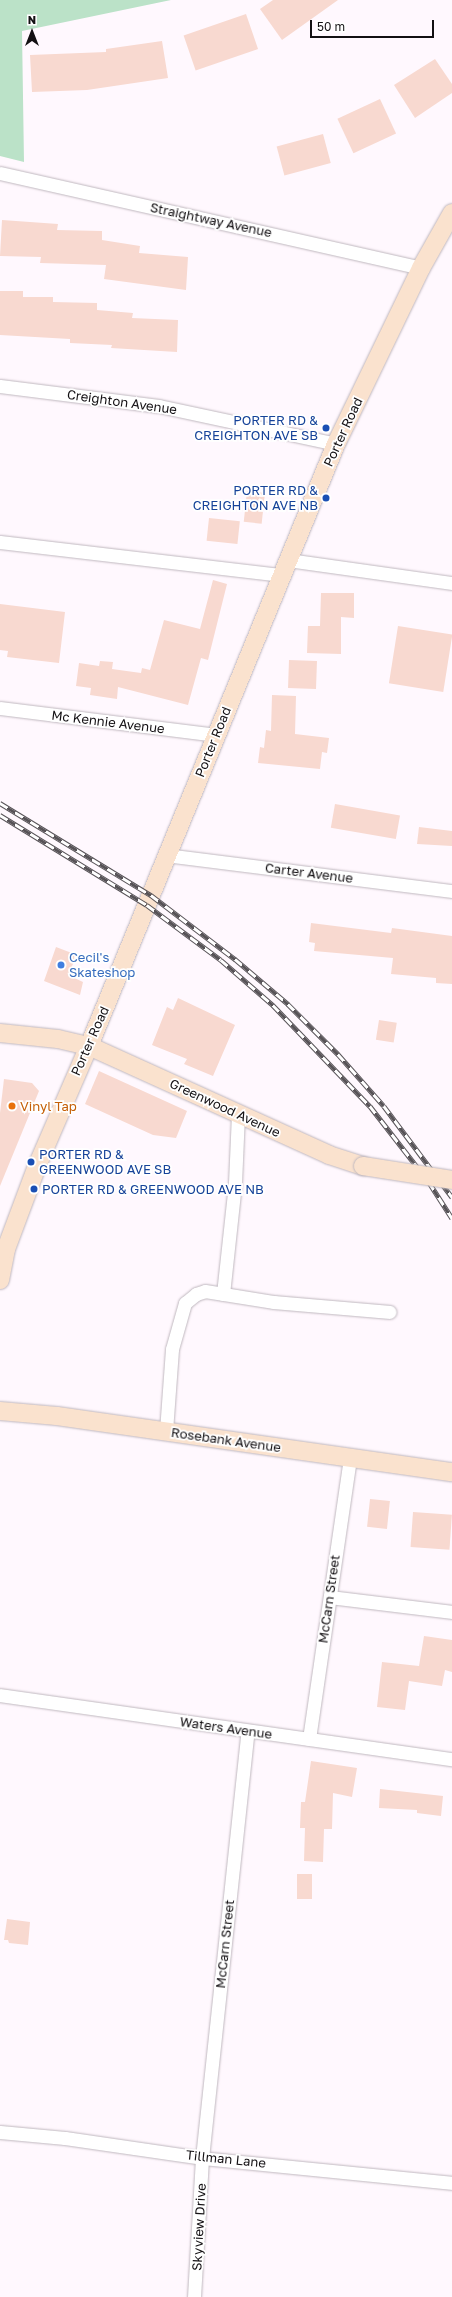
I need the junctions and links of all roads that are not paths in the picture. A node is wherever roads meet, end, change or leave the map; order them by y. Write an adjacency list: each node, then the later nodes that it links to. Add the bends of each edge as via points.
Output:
1 (0, 174): 3 (street, Straightway Avenue)
2 (452, 213): 3 (street, Porter Road)
3 (421, 268): 5 (street, Porter Road)
4 (0, 386): 5 (street, Creighton Avenue, via 159,406)
5 (336, 444): 7 (street, Porter Road)
6 (0, 542): 7 (street)
7 (285, 568): 8 (street); 10 (street, Porter Road)
8 (452, 583)
9 (0, 708): 10 (street, Mc Kennie Avenue)
10 (216, 735): 11 (street, Porter Road)
11 (166, 855): 12 (street, Carter Avenue); 14 (street, Porter Road)
12 (452, 891)
13 (0, 1033): 14 (street, Greenwood Avenue, via 58,1039)
14 (89, 1046): 15 (street, Greenwood Avenue); 17 (street, Porter Road, via 37,1166 6,1249)
15 (238, 1115): 16 (street, Greenwood Avenue, bridge, via 329,1155 363,1166); 18 (street, via 235,1183)
16 (452, 1180)
17 (0, 1280)
18 (222, 1294): 19 (street, via 274,1302); 21 (street, via 205,1291 196,1294 185,1303 172,1349)
19 (390, 1312)
20 (0, 1411): 21 (street, Rosebank Avenue)
21 (166, 1431): 22 (street, Rosebank Avenue)
22 (350, 1458): 23 (street, Rosebank Avenue); 24 (street, McCarn Street)
23 (452, 1472)
24 (330, 1597): 25 (street); 28 (street, McCarn Street)
25 (452, 1612)
26 (0, 1694): 27 (street, Waters Avenue)
27 (248, 1731): 28 (street, Waters Avenue); 31 (street, McCarn Street)
28 (309, 1739): 29 (street, Waters Avenue)
29 (452, 1759)
30 (0, 2132): 31 (street, Tillman Lane, via 65,2138)
31 (202, 2158): 32 (street, Tillman Lane); 33 (street, Skyview Drive)
32 (452, 2182)
33 (194, 2297)

